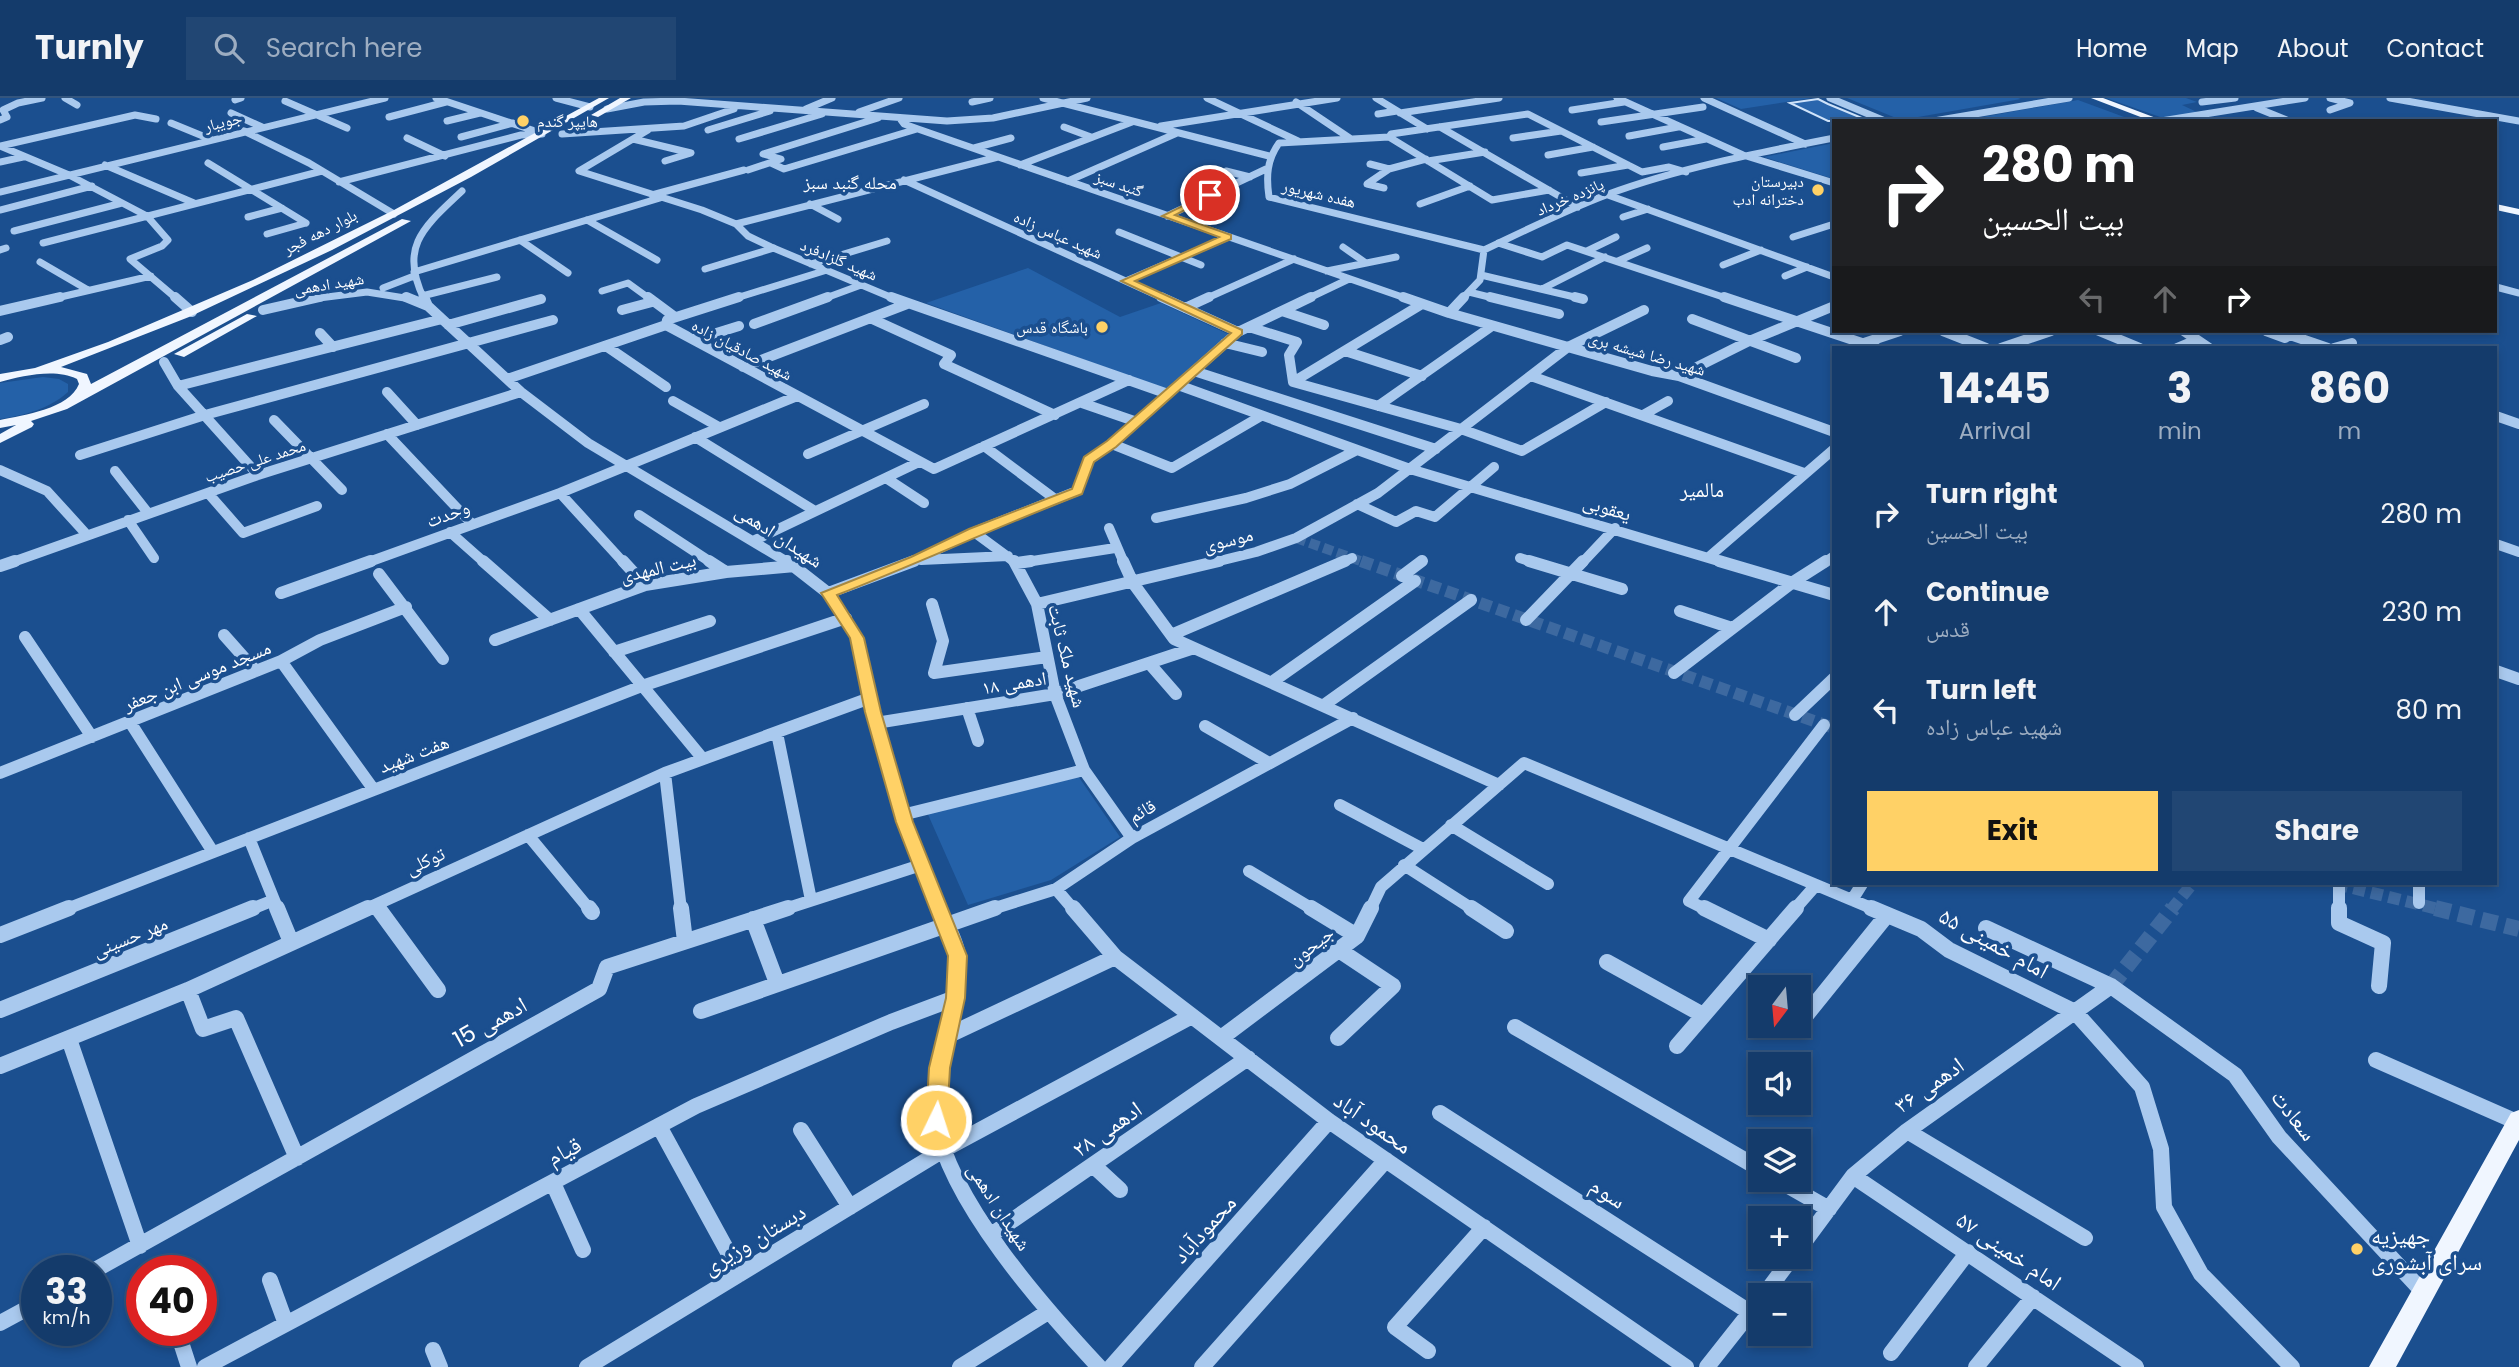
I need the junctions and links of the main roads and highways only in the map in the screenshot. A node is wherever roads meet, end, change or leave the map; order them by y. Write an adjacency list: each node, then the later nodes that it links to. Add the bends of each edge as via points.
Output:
1 (627, 98): 3 (main road, بلوار دهه فجر)
2 (2095, 98): 4 (main road)
3 (606, 103): 7 (main road, بلوار دهه فجر, via 562,134); 9 (main road, بلوار دهه فجر, via 590,107 307,260 192,312)
4 (2154, 119)
5 (2497, 207): 6 (main road)
6 (2519, 212)
7 (299, 278): 8 (main road, بلوار دهه فجر); 11 (main road, via 263,310 164,362)
8 (223, 317): 9 (main road, via 138,352); 11 (main road, بلوار دهه فجر)
9 (123, 350): 10 (main road, بلوار دهه فجر)
10 (38, 371): 12 (main road); 13 (main road, via 67,372 83,379 83,391)
11 (120, 372): 13 (main road, بلوار دهه فجر)
12 (1, 377)
13 (75, 398): 14 (main road, بلوار دهه فجر)
14 (50, 411): 15 (main road); 16 (main road)
15 (0, 424)
16 (0, 439)
17 (2518, 1120): 18 (main road)
18 (2382, 1367)

